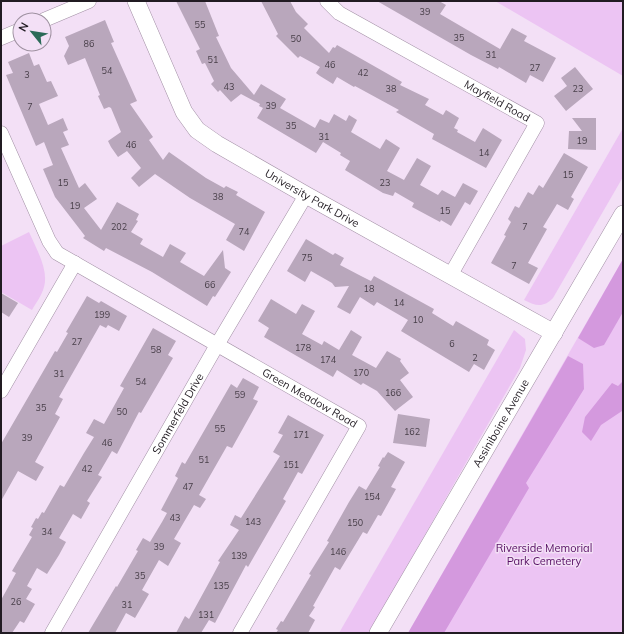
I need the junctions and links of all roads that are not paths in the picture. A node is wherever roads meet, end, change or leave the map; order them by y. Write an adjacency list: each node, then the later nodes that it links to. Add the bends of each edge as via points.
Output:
1 (89, 1): 4 (street)
2 (136, 1): 8 (street, University Park Drive, via 184,112 197,130)
3 (327, 1): 11 (street, Mayfield Road, via 339,13 537,123)
4 (52, 17)
5 (12, 33): 6 (street)
6 (1, 38)
7 (1, 132): 10 (street, Green Meadow Road, via 49,241 57,253)
8 (306, 195): 11 (street, University Park Drive); 13 (street, Sommerfeld Drive)
9 (623, 214): 12 (street, Assiniboine Avenue)
10 (75, 263): 13 (street, Green Meadow Road); 14 (street)
11 (450, 276): 12 (street, University Park Drive)
12 (554, 333): 17 (street, Assiniboine Avenue)
13 (217, 345): 15 (street, Sommerfeld Drive); 16 (street, Green Meadow Road, via 359,426)
14 (1, 391)
15 (52, 633)
16 (240, 633)
17 (378, 633)

